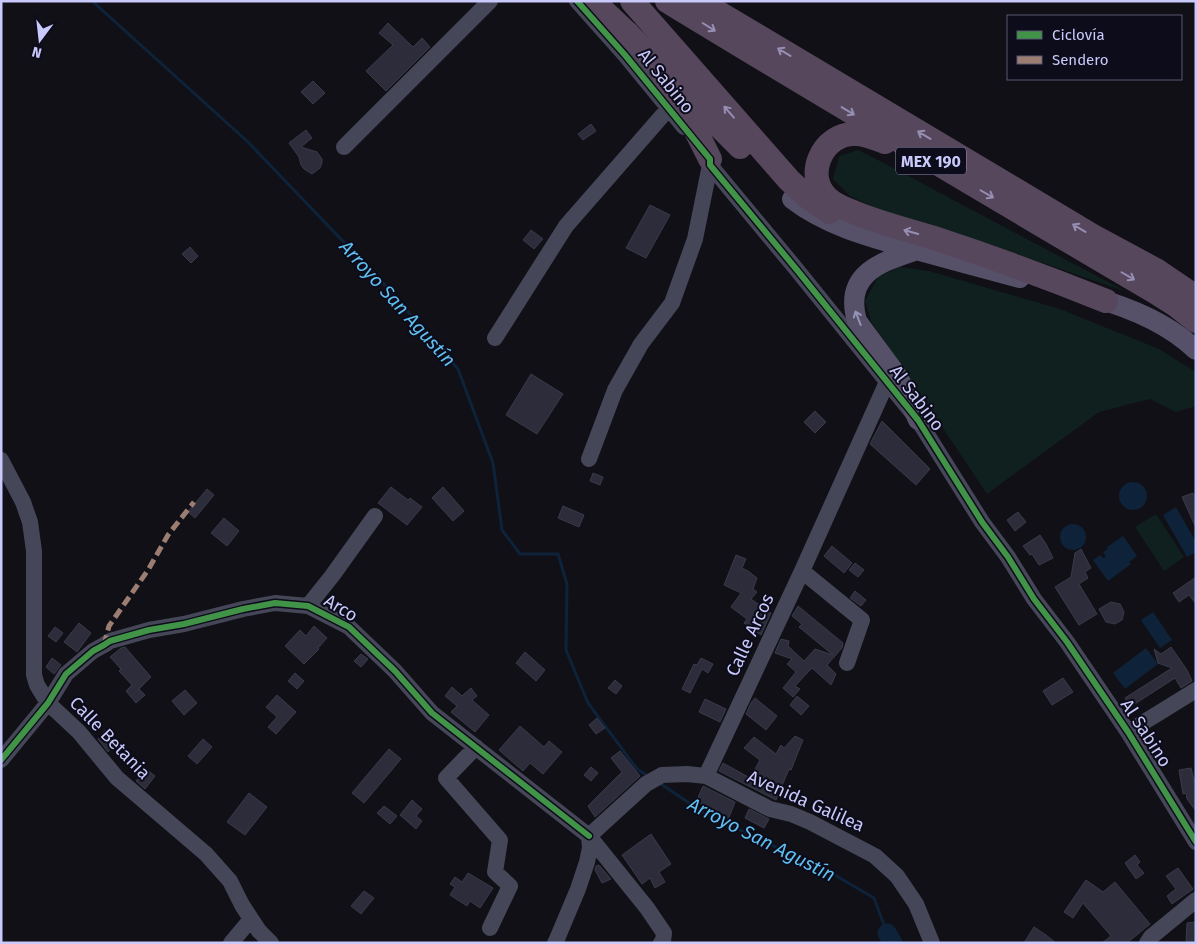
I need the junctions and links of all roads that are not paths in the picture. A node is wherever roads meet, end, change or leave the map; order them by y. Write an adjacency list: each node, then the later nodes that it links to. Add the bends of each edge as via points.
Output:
1 (490, 1): 8 (street)
2 (577, 1): 7 (street, Al Sabino)
3 (593, 1): 11 (highway, bridge)
4 (630, 1): 9 (highway); 12 (highway, one-way to 4, via 825,209 800,191)
5 (667, 1): 10 (highway, MEX 190, one-way to 10)
6 (700, 1): 14 (highway, MEX 190, one-way to 6, via 1156,270 1076,226)
7 (669, 108): 9 (street, Al Sabino); 17 (street, via 566,226)
8 (344, 147)
9 (710, 162): 19 (street, Al Sabino); 21 (street, via 695,239 672,303 641,344 615,390)
10 (934, 163): 15 (highway, one-way to 10, via 1026,269 870,220 830,200 819,188 816,178 816,166 828,146 836,139 855,134); 16 (highway, MEX 190, one-way to 16, via 1155,292)
11 (792, 199): 12 (main road, via 828,222)
12 (886, 242): 13 (main road)
13 (917, 250): 15 (main road); 20 (main road, one-way to 13, via 896,374 857,320 854,301 856,290 869,271)
14 (1196, 297)
15 (1106, 301): 18 (main road, via 1162,325)
16 (1196, 321)
17 (495, 338)
18 (1196, 350)
19 (887, 382): 20 (street, Al Sabino); 24 (street, Calle Arcos)
20 (918, 420): 29 (street, Al Sabino, via 982,522)
21 (589, 459)
22 (1, 460): 28 (street, Calle Betania, via 30,522 34,551 34,674)
23 (375, 516): 25 (street)
24 (802, 571): 26 (street, via 862,620); 32 (street, Calle Arcos)
25 (308, 606): 28 (street, Arco, via 275,603 110,641 66,674); 30 (street, Arco, via 349,627 395,671 432,713)
26 (847, 663)
27 (1196, 690): 29 (street)
28 (48, 703): 31 (street, Arco); 36 (street, Calle Betania, via 79,732 117,778 206,854 230,881)
29 (1128, 732): 34 (street, Al Sabino)
30 (476, 747): 33 (street, Arco); 37 (street, via 446,778 500,840 495,872 510,886)
31 (1, 760)
32 (706, 776): 33 (street, via 662,775 646,784); 42 (street, Avenida Galilea, via 770,810 810,822 875,856 897,876 916,904)
33 (588, 836): 40 (street, via 587,862); 41 (street, Arco, via 653,916 664,933)
34 (1196, 842)
35 (1196, 900): 43 (street)
36 (251, 919): 38 (street); 39 (street, Calle Betania)
37 (490, 928)
38 (232, 943)
39 (271, 943)
40 (554, 943)
41 (662, 943)
42 (932, 943)
43 (1147, 943)

